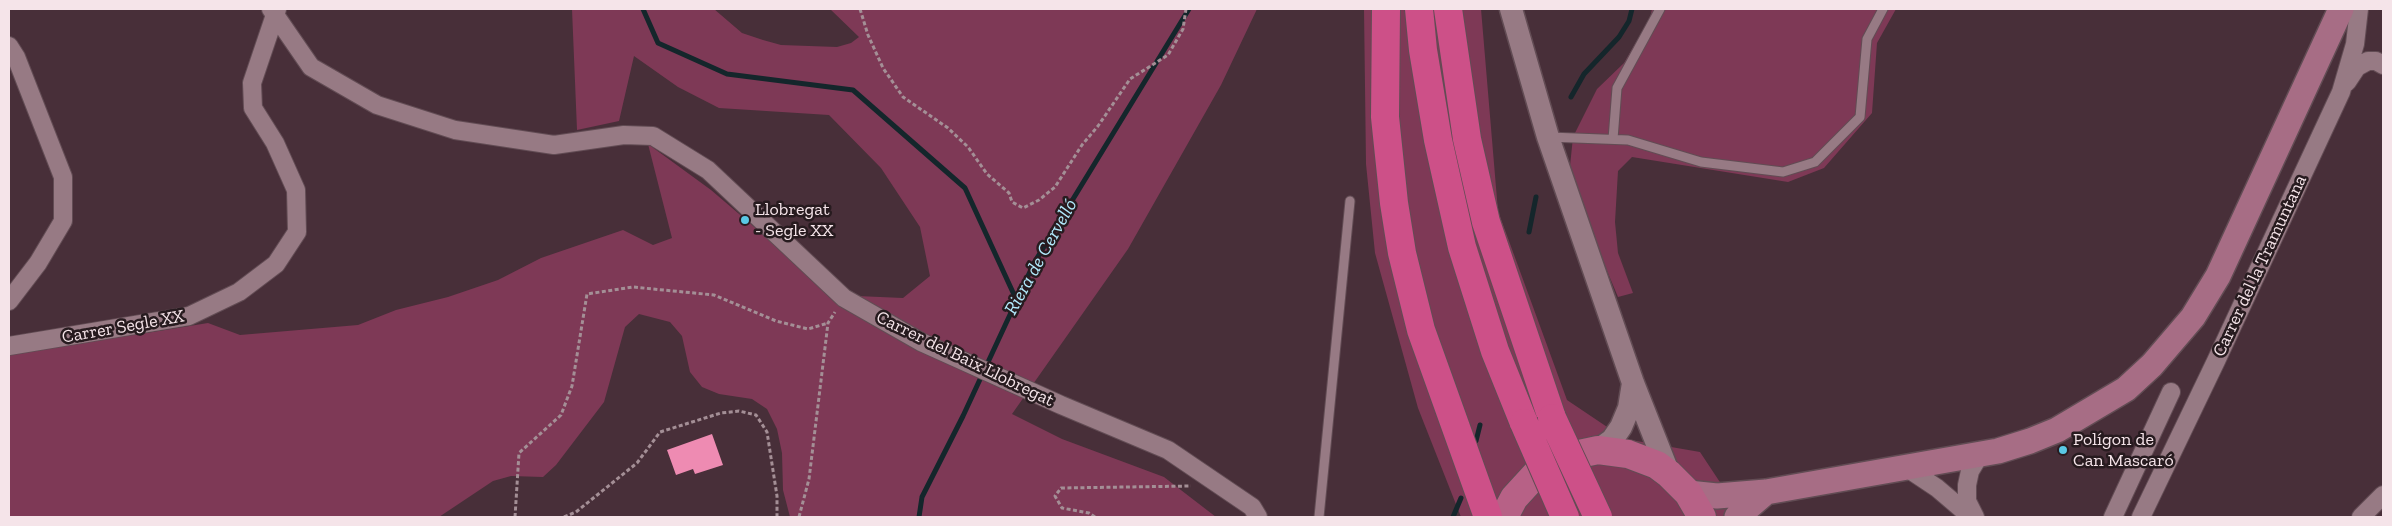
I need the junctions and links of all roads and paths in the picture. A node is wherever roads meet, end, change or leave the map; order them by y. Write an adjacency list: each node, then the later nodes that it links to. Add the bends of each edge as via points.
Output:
1 (860, 9): 2 (path, via 883,68 903,96 948,128 968,147 987,174 1009,194 1012,202 1023,208 1040,200 1055,187 1130,79 1168,55 1184,29)
2 (1186, 9)
3 (1386, 9): 37 (highway, via 1385,117 1402,252 1421,330)
4 (1419, 9): 39 (highway, bridge, via 1438,140 1462,246 1495,352)
5 (1448, 9): 40 (highway, bridge, via 1467,139 1486,222 1552,418)
6 (1512, 9): 15 (street)
7 (1660, 9): 16 (lane, via 1618,88)
8 (1883, 9): 16 (lane, via 1867,38 1860,117 1815,162 1783,172 1701,162 1628,140)
9 (2341, 9): 23 (main road, via 2218,276 2193,317 2152,366 2126,389 2091,412 2030,442)
10 (2359, 9): 14 (street, Carrer del la Tramuntana, via 2355,44)
11 (275, 10): 19 (street, Carrer Segle XX, via 252,83 253,108 275,143 296,190 297,232 276,264 239,292 189,316); 26 (street, Carrer del Baix Llobregat, via 293,43 311,66 377,106 456,130 554,145 624,135 653,136 708,170 844,298 922,342 1168,450)
12 (9, 46): 18 (street, via 63,178 63,222)
13 (2383, 65): 14 (street, via 2368,61 2357,67)
14 (2341, 92): 46 (street, Carrer del la Tramuntana)
15 (1548, 137): 16 (lane); 20 (street)
16 (1612, 140)
17 (1350, 201): 36 (lane)
18 (9, 301)
19 (9, 346)
20 (1633, 383): 22 (street, via 1629,408 1621,428); 25 (street)
21 (2170, 392): 45 (street)
22 (1598, 450): 25 (main road, via 1643,458); 38 (main road, via 1565,457 1536,474 1514,498)
23 (1979, 456): 24 (main road); 44 (street, via 1966,485 1967,501)
24 (1907, 468): 27 (main road); 43 (street, via 1937,488)
25 (1670, 474): 28 (main road)
26 (1222, 486): 34 (path, via 1061,488 1055,496 1062,508 1090,513); 35 (street, Carrer del Baix Llobregat, via 1252,507)
27 (1766, 492): 28 (main road, via 1717,496); 42 (main road)
28 (1688, 493): 41 (main road)
29 (2383, 495): 47 (street)
30 (515, 517): 33 (path, via 519,454 561,415 572,386 587,294 633,287 714,295 776,321 808,329 828,323 809,479)
31 (564, 517): 32 (path, via 576,512 638,463 660,432 720,413 739,411 756,415 767,432)
32 (777, 517)
33 (799, 517)
34 (1095, 517)
35 (1258, 517)
36 (1319, 517)
37 (1488, 517)
38 (1504, 517)
39 (1565, 517)
40 (1598, 517)
41 (1702, 517)
42 (1737, 517)
43 (1970, 517)
44 (1975, 517)
45 (2113, 517)
46 (2141, 517)
47 (2361, 517)

